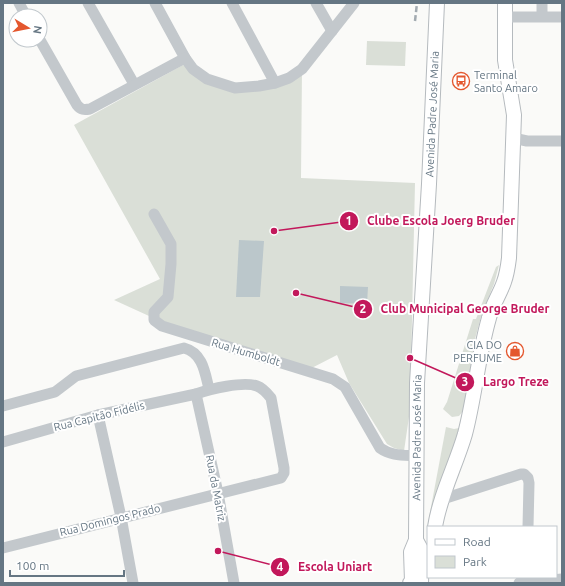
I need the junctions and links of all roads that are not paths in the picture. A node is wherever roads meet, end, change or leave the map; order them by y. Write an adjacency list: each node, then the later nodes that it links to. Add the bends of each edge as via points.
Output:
1 (88, 3): 15 (street)
2 (155, 3): 13 (street)
3 (232, 3): 14 (street)
4 (316, 3): 11 (street)
5 (354, 3): 11 (street)
6 (437, 3): 24 (main road, Avenida Padre José Maria, via 417,383)
7 (542, 3): 9 (street)
8 (505, 10): 9 (street); 16 (main road, via 505,60 514,115)
9 (542, 16): 10 (street)
10 (562, 17)
11 (332, 32): 14 (street, via 302,69)
12 (45, 48): 15 (street, via 80,109 90,109)
13 (185, 58): 14 (street, via 193,69 207,79 235,88); 15 (street)
14 (275, 83)
15 (134, 84)
16 (513, 138): 17 (street, via 527,141); 26 (main road, via 507,269 490,314 469,416)
17 (562, 141)
18 (154, 214): 24 (street, Rua Humboldt, via 171,244 168,297 154,312 154,320 162,326 333,379 345,388 380,448 392,454)
19 (209, 390): 20 (street, Rua Capitão Fidélis); 21 (street, via 201,362 196,354 184,348 76,376 55,392); 25 (street, Rua Domingos Prado, via 247,384 265,391 271,398 284,468 281,478)
20 (196, 394): 22 (street, Rua Capitão Fidélis); 25 (street, Rua da Matriz)
21 (3, 406)
22 (98, 415): 23 (street, Rua Capitão Fidélis); 27 (street)
23 (3, 442)
24 (417, 456): 30 (main road, Avenida Padre José Maria)
25 (218, 493): 27 (street, Rua Domingos Prado); 35 (street, Rua da Matriz)
26 (443, 498): 28 (main road); 29 (street, via 524,474 529,482)
27 (121, 517): 31 (street, Rua Domingos Prado); 34 (street)
28 (435, 526)
29 (528, 526)
30 (416, 540): 36 (main road, via 412,552); 37 (main road, Avenida Padre José Maria, via 422,551)
31 (3, 548)
32 (562, 578): 33 (street)
33 (525, 581)
34 (133, 583)
35 (234, 583)
36 (410, 583)
37 (421, 583)

